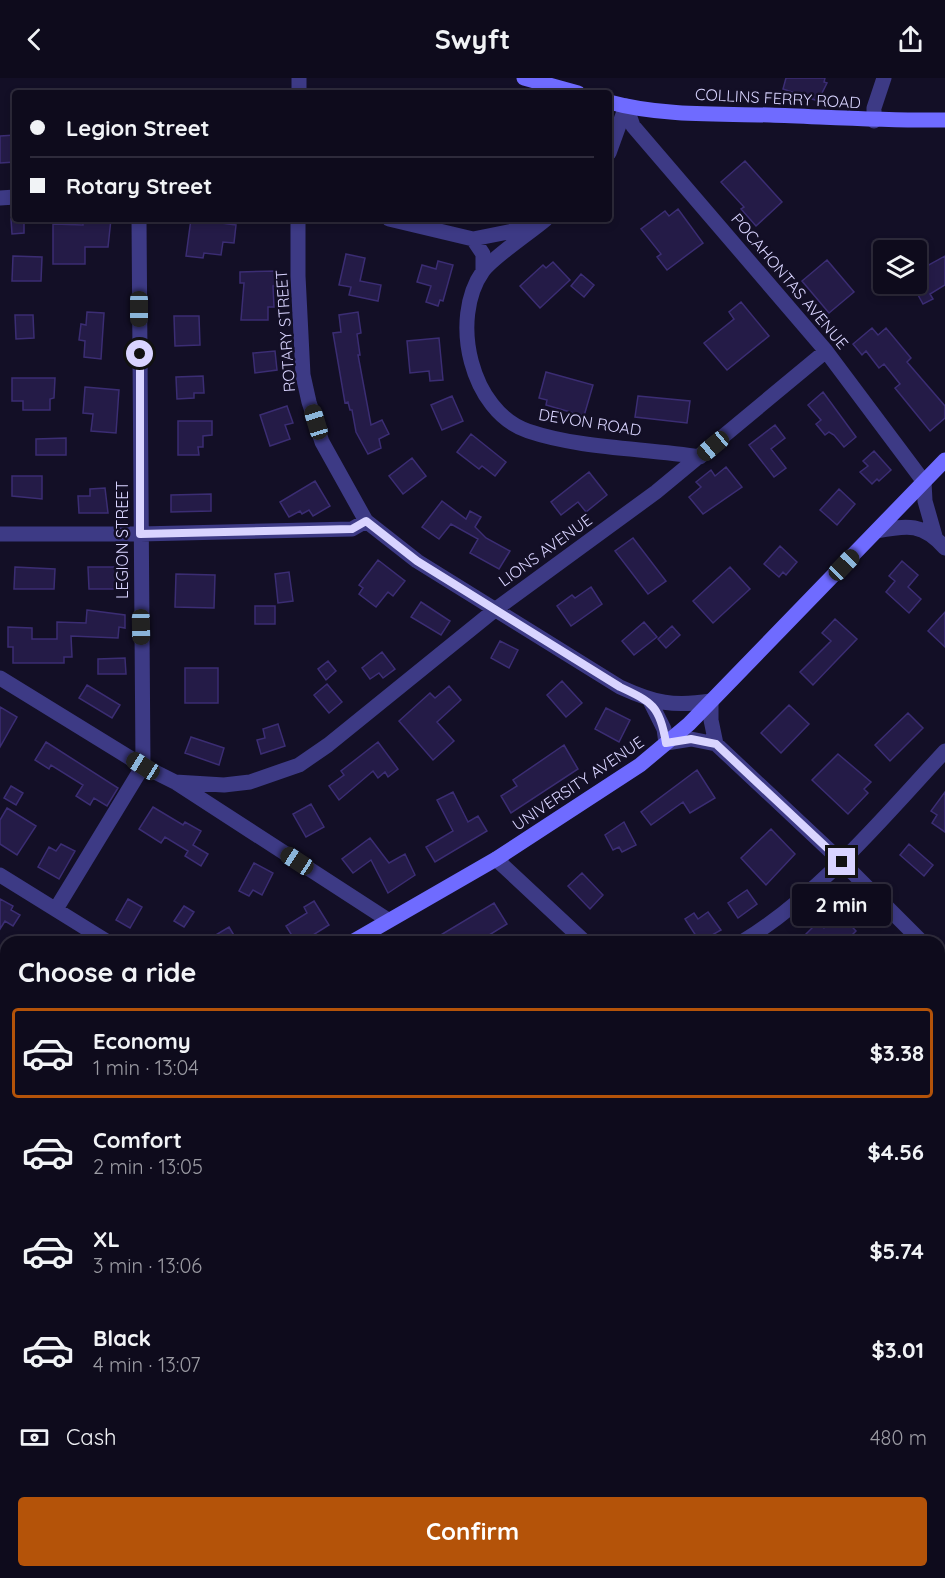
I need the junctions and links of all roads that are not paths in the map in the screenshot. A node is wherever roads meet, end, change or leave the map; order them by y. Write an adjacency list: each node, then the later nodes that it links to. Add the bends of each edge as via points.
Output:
1 (524, 78): 3 (street)
2 (884, 78): 7 (street, via 874,108)
3 (567, 90)
4 (612, 103): 5 (street, COLLINS FERRY ROAD)
5 (626, 106): 7 (street, COLLINS FERRY ROAD); 8 (street); 15 (street, POCAHONTAS AVENUE, via 633,126)
6 (945, 120): 7 (street, COLLINS FERRY ROAD)
7 (874, 122)
8 (612, 145)
9 (139, 222): 22 (street, LEGION STREET)
10 (298, 222): 19 (street, ROTARY STREET, via 303,375 307,393 322,442)
11 (402, 222): 13 (street)
12 (542, 222): 13 (street); 14 (street, DEVON ROAD)
13 (473, 239): 14 (street, via 483,254)
14 (483, 271): 16 (street, DEVON ROAD, via 469,304 466,333 470,364 502,415 526,431)
15 (826, 351): 16 (street, LIONS AVENUE); 18 (street, POCAHONTAS AVENUE)
16 (700, 457): 24 (street, LIONS AVENUE)
17 (945, 460): 18 (street, UNIVERSITY AVENUE)
18 (924, 482): 20 (street, UNIVERSITY AVENUE); 23 (street, via 925,501)
19 (366, 521): 22 (street, via 352,529); 24 (street, ROTARY STREET, via 417,561)
20 (877, 531): 23 (street, via 923,528); 27 (street, UNIVERSITY AVENUE)
21 (0, 534): 22 (street)
22 (140, 534): 31 (street, LEGION STREET)
23 (940, 542)
24 (496, 609): 26 (street, ROTARY STREET, via 620,687); 33 (street, LIONS AVENUE, via 299,765)
25 (0, 678): 31 (street)
26 (650, 701): 27 (street, ROTARY STREET, via 669,705); 28 (street, via 664,729)
27 (711, 701): 28 (street, UNIVERSITY AVENUE); 29 (street)
28 (666, 743): 29 (street, via 691,739); 35 (street, UNIVERSITY AVENUE, via 640,765)
29 (716, 744): 36 (street)
30 (945, 751): 36 (street)
31 (143, 766): 32 (street); 38 (street)
32 (175, 782): 33 (street, LIONS AVENUE); 34 (street)
33 (232, 784): 34 (street, via 225,794)
34 (224, 813): 39 (street)
35 (496, 859): 39 (street, UNIVERSITY AVENUE); 42 (street)
36 (842, 862): 43 (street); 44 (street)
37 (0, 875): 38 (street)
38 (56, 909): 40 (street)
39 (388, 920): 41 (street, UNIVERSITY AVENUE)
40 (99, 936)
41 (362, 936)
42 (579, 936)
43 (752, 936)
44 (916, 936)

